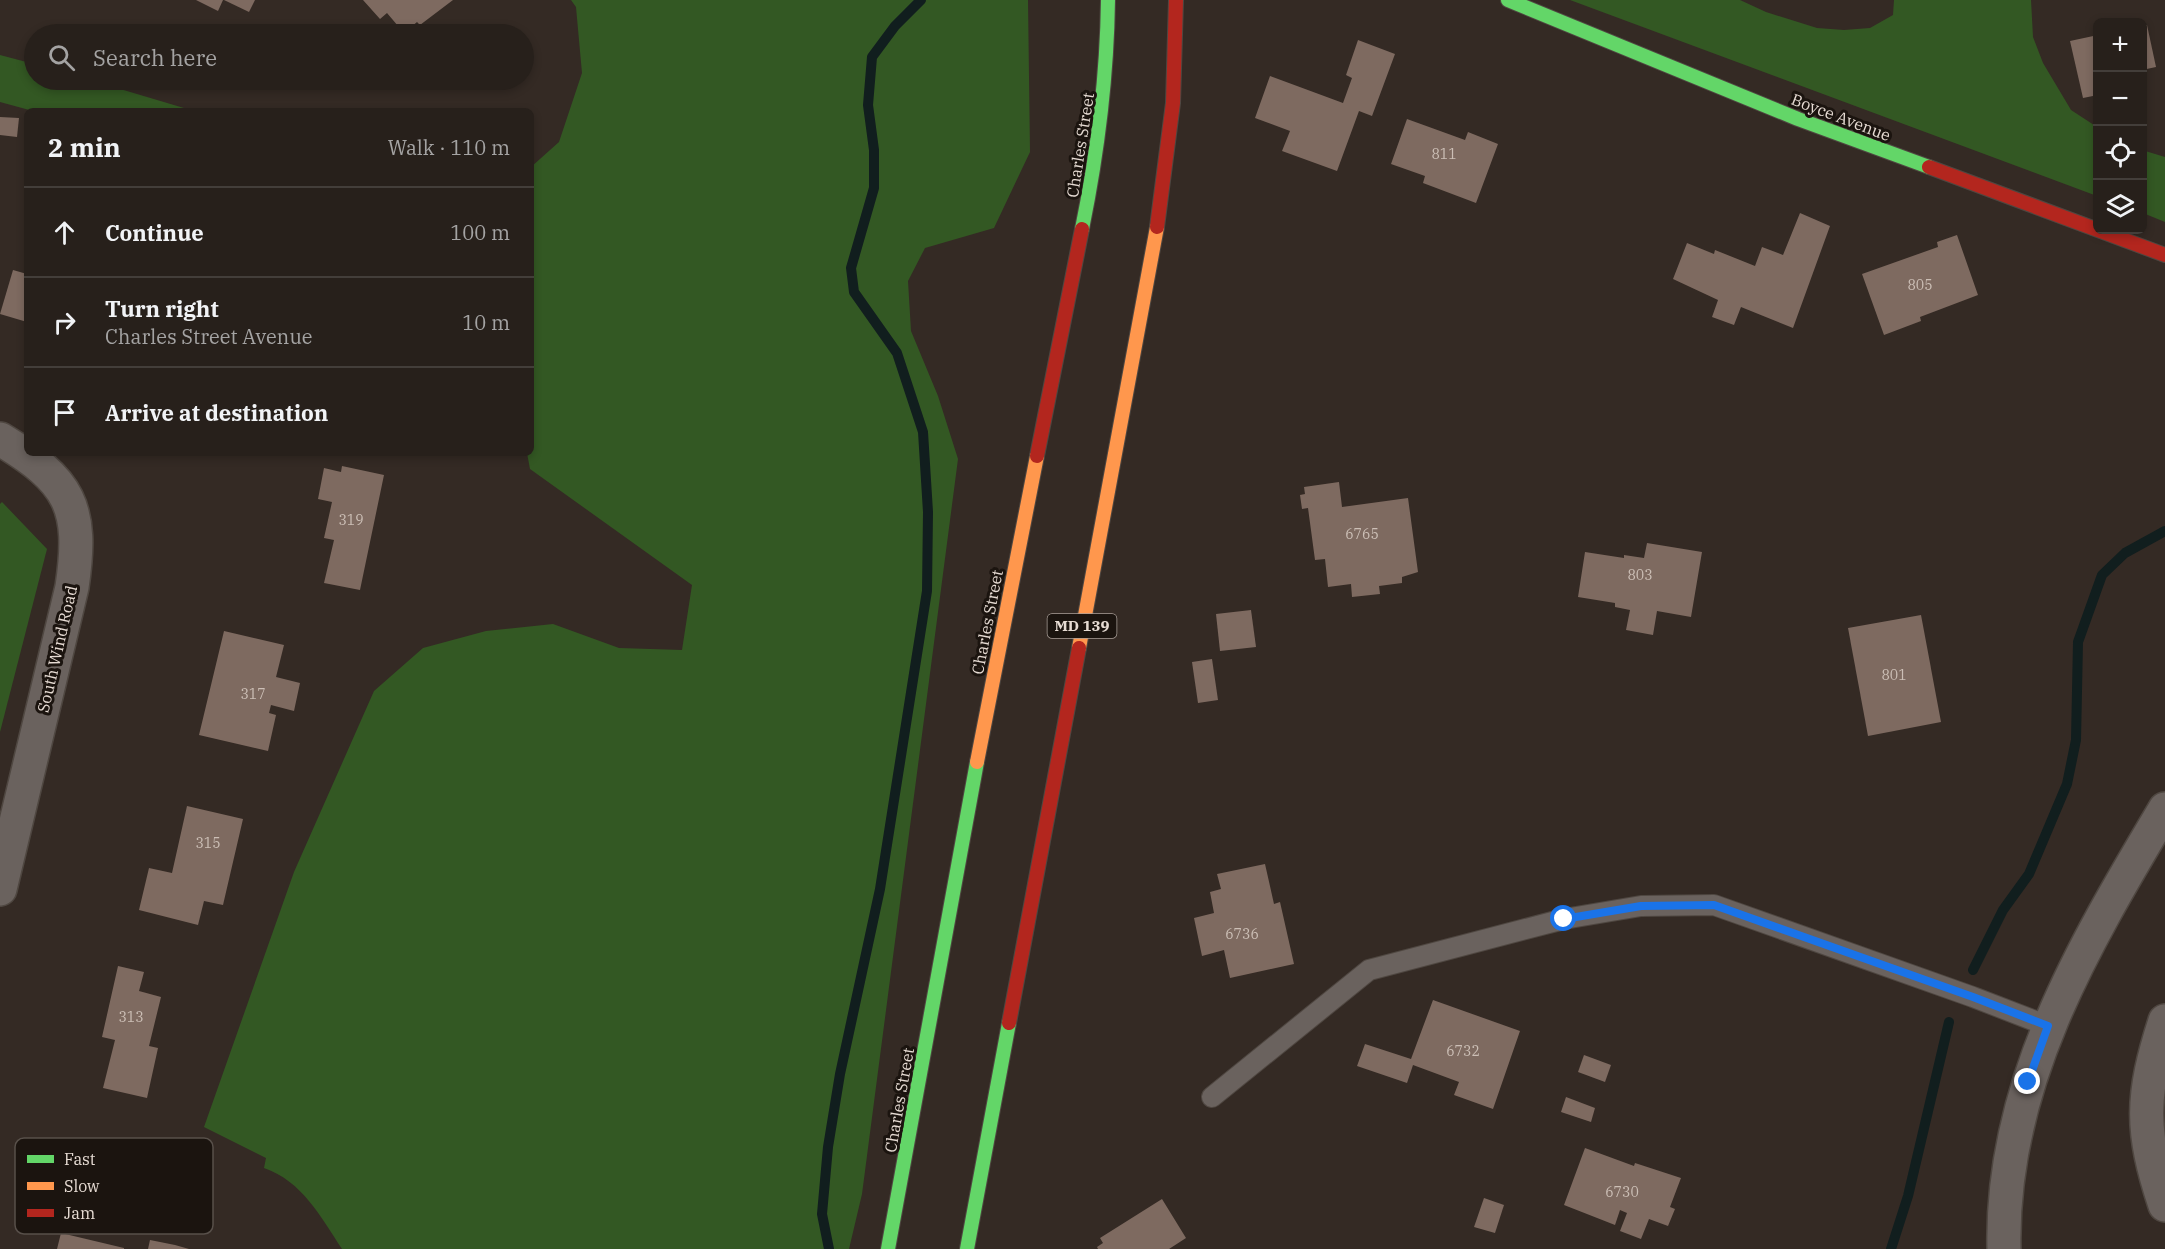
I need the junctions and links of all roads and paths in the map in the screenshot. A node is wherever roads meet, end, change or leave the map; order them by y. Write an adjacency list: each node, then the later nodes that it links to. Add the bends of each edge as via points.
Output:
1 (1108, 0): 14 (main road, Charles Street, via 1107,71 1095,165 986,714)
2 (1176, 0): 15 (main road, MD 139, via 1173,103 1156,233)
3 (1508, 0): 4 (main road, Boyce Avenue, via 1798,119)
4 (2165, 255)
5 (0, 439): 6 (street, South Wind Road)
6 (24, 454)
7 (28, 456): 9 (street, South Wind Road, via 69,497 77,551 72,587)
8 (2165, 809): 11 (street, via 2100,917)
9 (0, 889)
10 (2165, 1021): 13 (street, via 2146,1088 2146,1130)
11 (2048, 1026): 12 (lane, via 1714,905 1641,906 1564,919 1369,970); 16 (street, via 2028,1082 2017,1131 2007,1185)
12 (1212, 1098)
13 (2165, 1205)
14 (888, 1249)
15 (967, 1249)
16 (2004, 1249)

